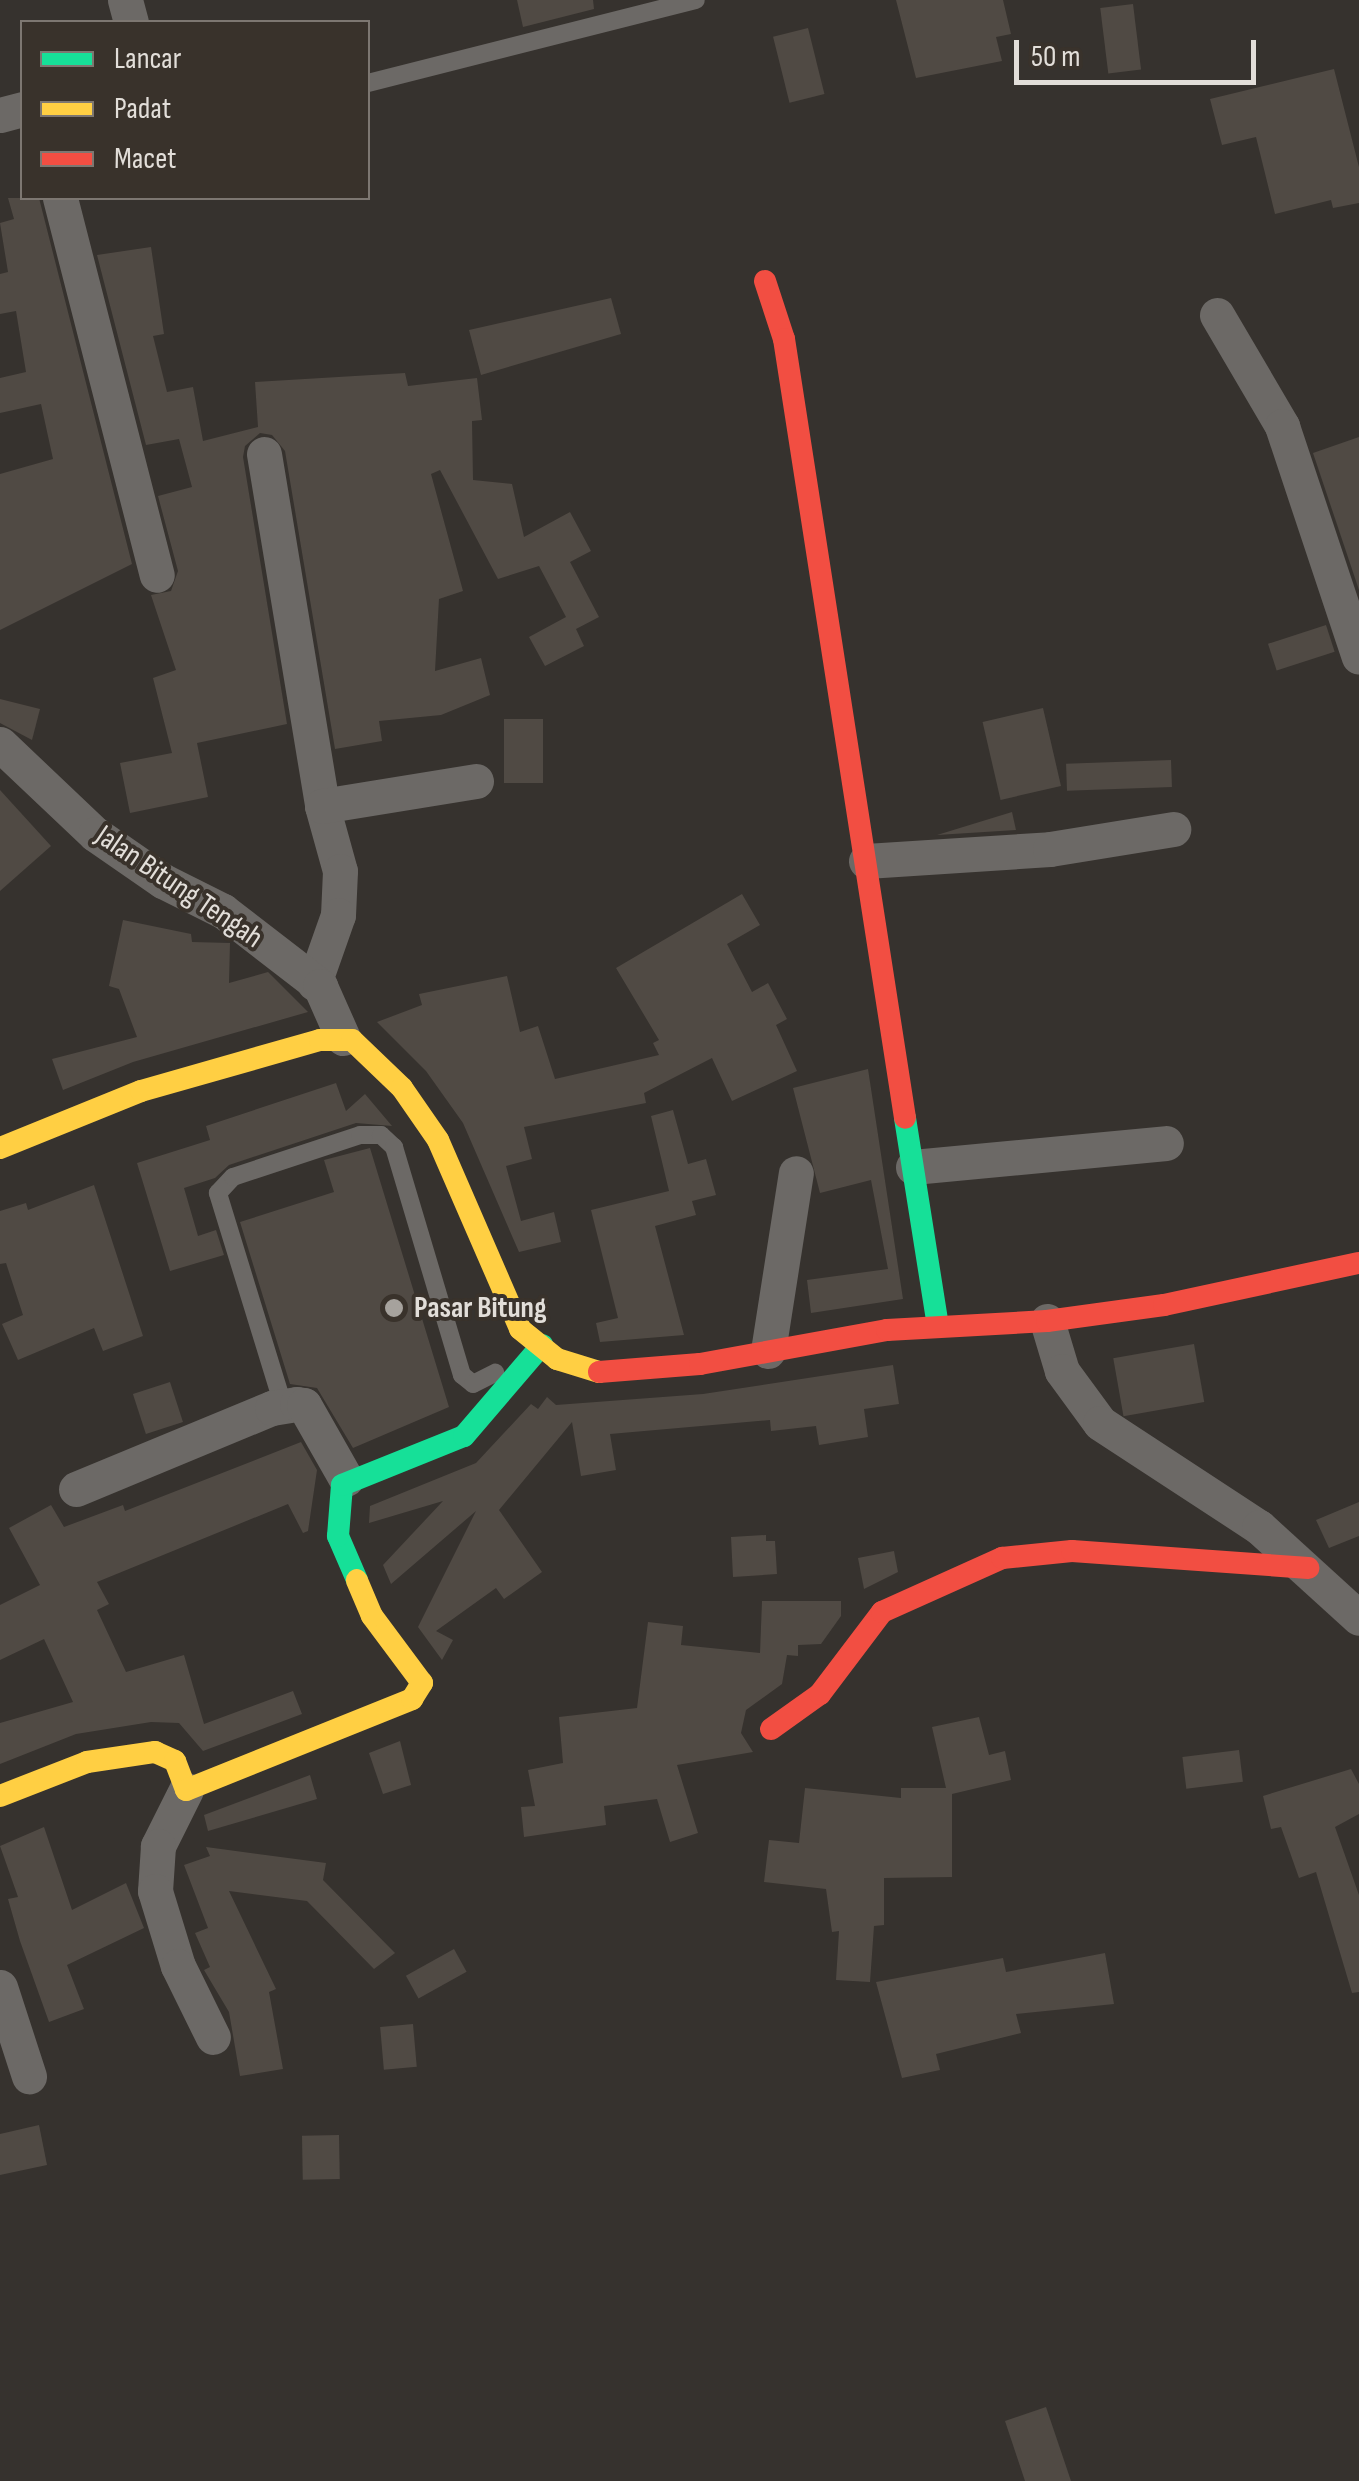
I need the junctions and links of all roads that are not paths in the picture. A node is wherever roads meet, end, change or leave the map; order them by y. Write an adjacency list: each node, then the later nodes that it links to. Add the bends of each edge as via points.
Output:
1 (696, 0): 2 (lane)
2 (370, 82)
3 (61, 200): 7 (street)
4 (765, 280): 13 (street, via 784,339)
5 (1217, 315): 8 (street, via 1282,426)
6 (264, 454): 11 (street)
7 (158, 575)
8 (1359, 658)
9 (0, 744): 14 (street, Jalan Bitung Tengah, via 95,834 163,881 224,911)
10 (476, 781): 11 (street)
11 (322, 806): 14 (street, via 340,896)
12 (1173, 829): 13 (street, via 1050,849)
13 (866, 861): 18 (street)
14 (314, 983): 15 (street, Jalan Bitung Tengah, via 329,998)
15 (343, 1038): 17 (street, via 116,1099); 23 (street, via 375,1058 428,1124 466,1200 502,1298)
16 (1166, 1142): 18 (street)
17 (0, 1148)
18 (913, 1168): 22 (street)
19 (796, 1173): 24 (street)
20 (1359, 1263): 21 (street, via 1193,1300)
21 (1047, 1321): 22 (street); 28 (street, via 1062,1370 1100,1423)
22 (938, 1326): 24 (street)
23 (536, 1344): 24 (street, via 573,1368 610,1374); 25 (lane, via 489,1377 466,1381 394,1147 381,1135 360,1135 233,1177 218,1193); 26 (street, via 464,1436)
24 (768, 1352)
25 (284, 1408): 26 (street, via 304,1404); 27 (street)
26 (346, 1479): 31 (street, via 338,1536 372,1616 422,1684 387,1714)
27 (76, 1489)
28 (1308, 1568): 29 (street); 30 (street, via 1072,1552 1002,1558 882,1612 820,1694)
29 (1359, 1618)
30 (772, 1729)
31 (186, 1790): 32 (street, via 175,1761 155,1752 87,1762); 34 (street, via 158,1846 155,1890 178,1966)
32 (0, 1796)
33 (0, 1987): 35 (street)
34 (213, 2037)
35 (29, 2076)

